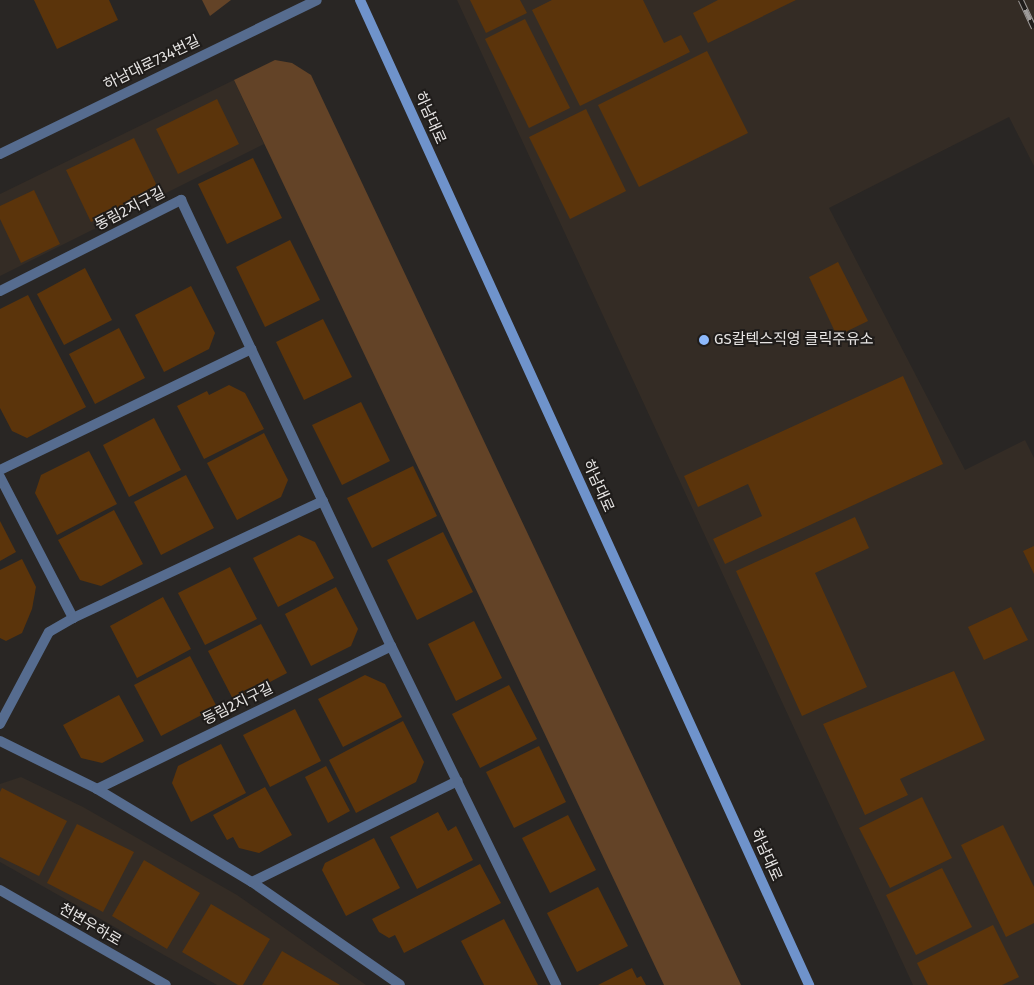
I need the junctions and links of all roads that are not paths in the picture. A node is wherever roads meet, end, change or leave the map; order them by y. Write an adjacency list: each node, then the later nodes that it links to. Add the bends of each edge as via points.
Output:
1 (317, 0): 3 (street, 하남대로734번길)
2 (360, 0): 20 (street, 하남대로)
3 (0, 154)
4 (0, 292): 5 (street, 동림2지구길, via 181,200)
5 (251, 349): 6 (street); 8 (street, 동림2지구길)
6 (0, 470)
7 (0, 477): 9 (street)
8 (322, 501): 9 (street); 10 (street, 동림2지구길)
9 (73, 618): 11 (street, via 49,632)
10 (391, 646): 13 (street, 동림2지구길); 14 (street, 동림2지구길)
11 (0, 724)
12 (0, 741): 14 (street)
13 (456, 781): 15 (street); 19 (street, 동림2지구길)
14 (98, 789): 15 (street)
15 (252, 882): 18 (street)
16 (0, 890): 17 (street, 천변우하로)
17 (166, 985)
18 (400, 985)
19 (556, 985)
20 (809, 985)

